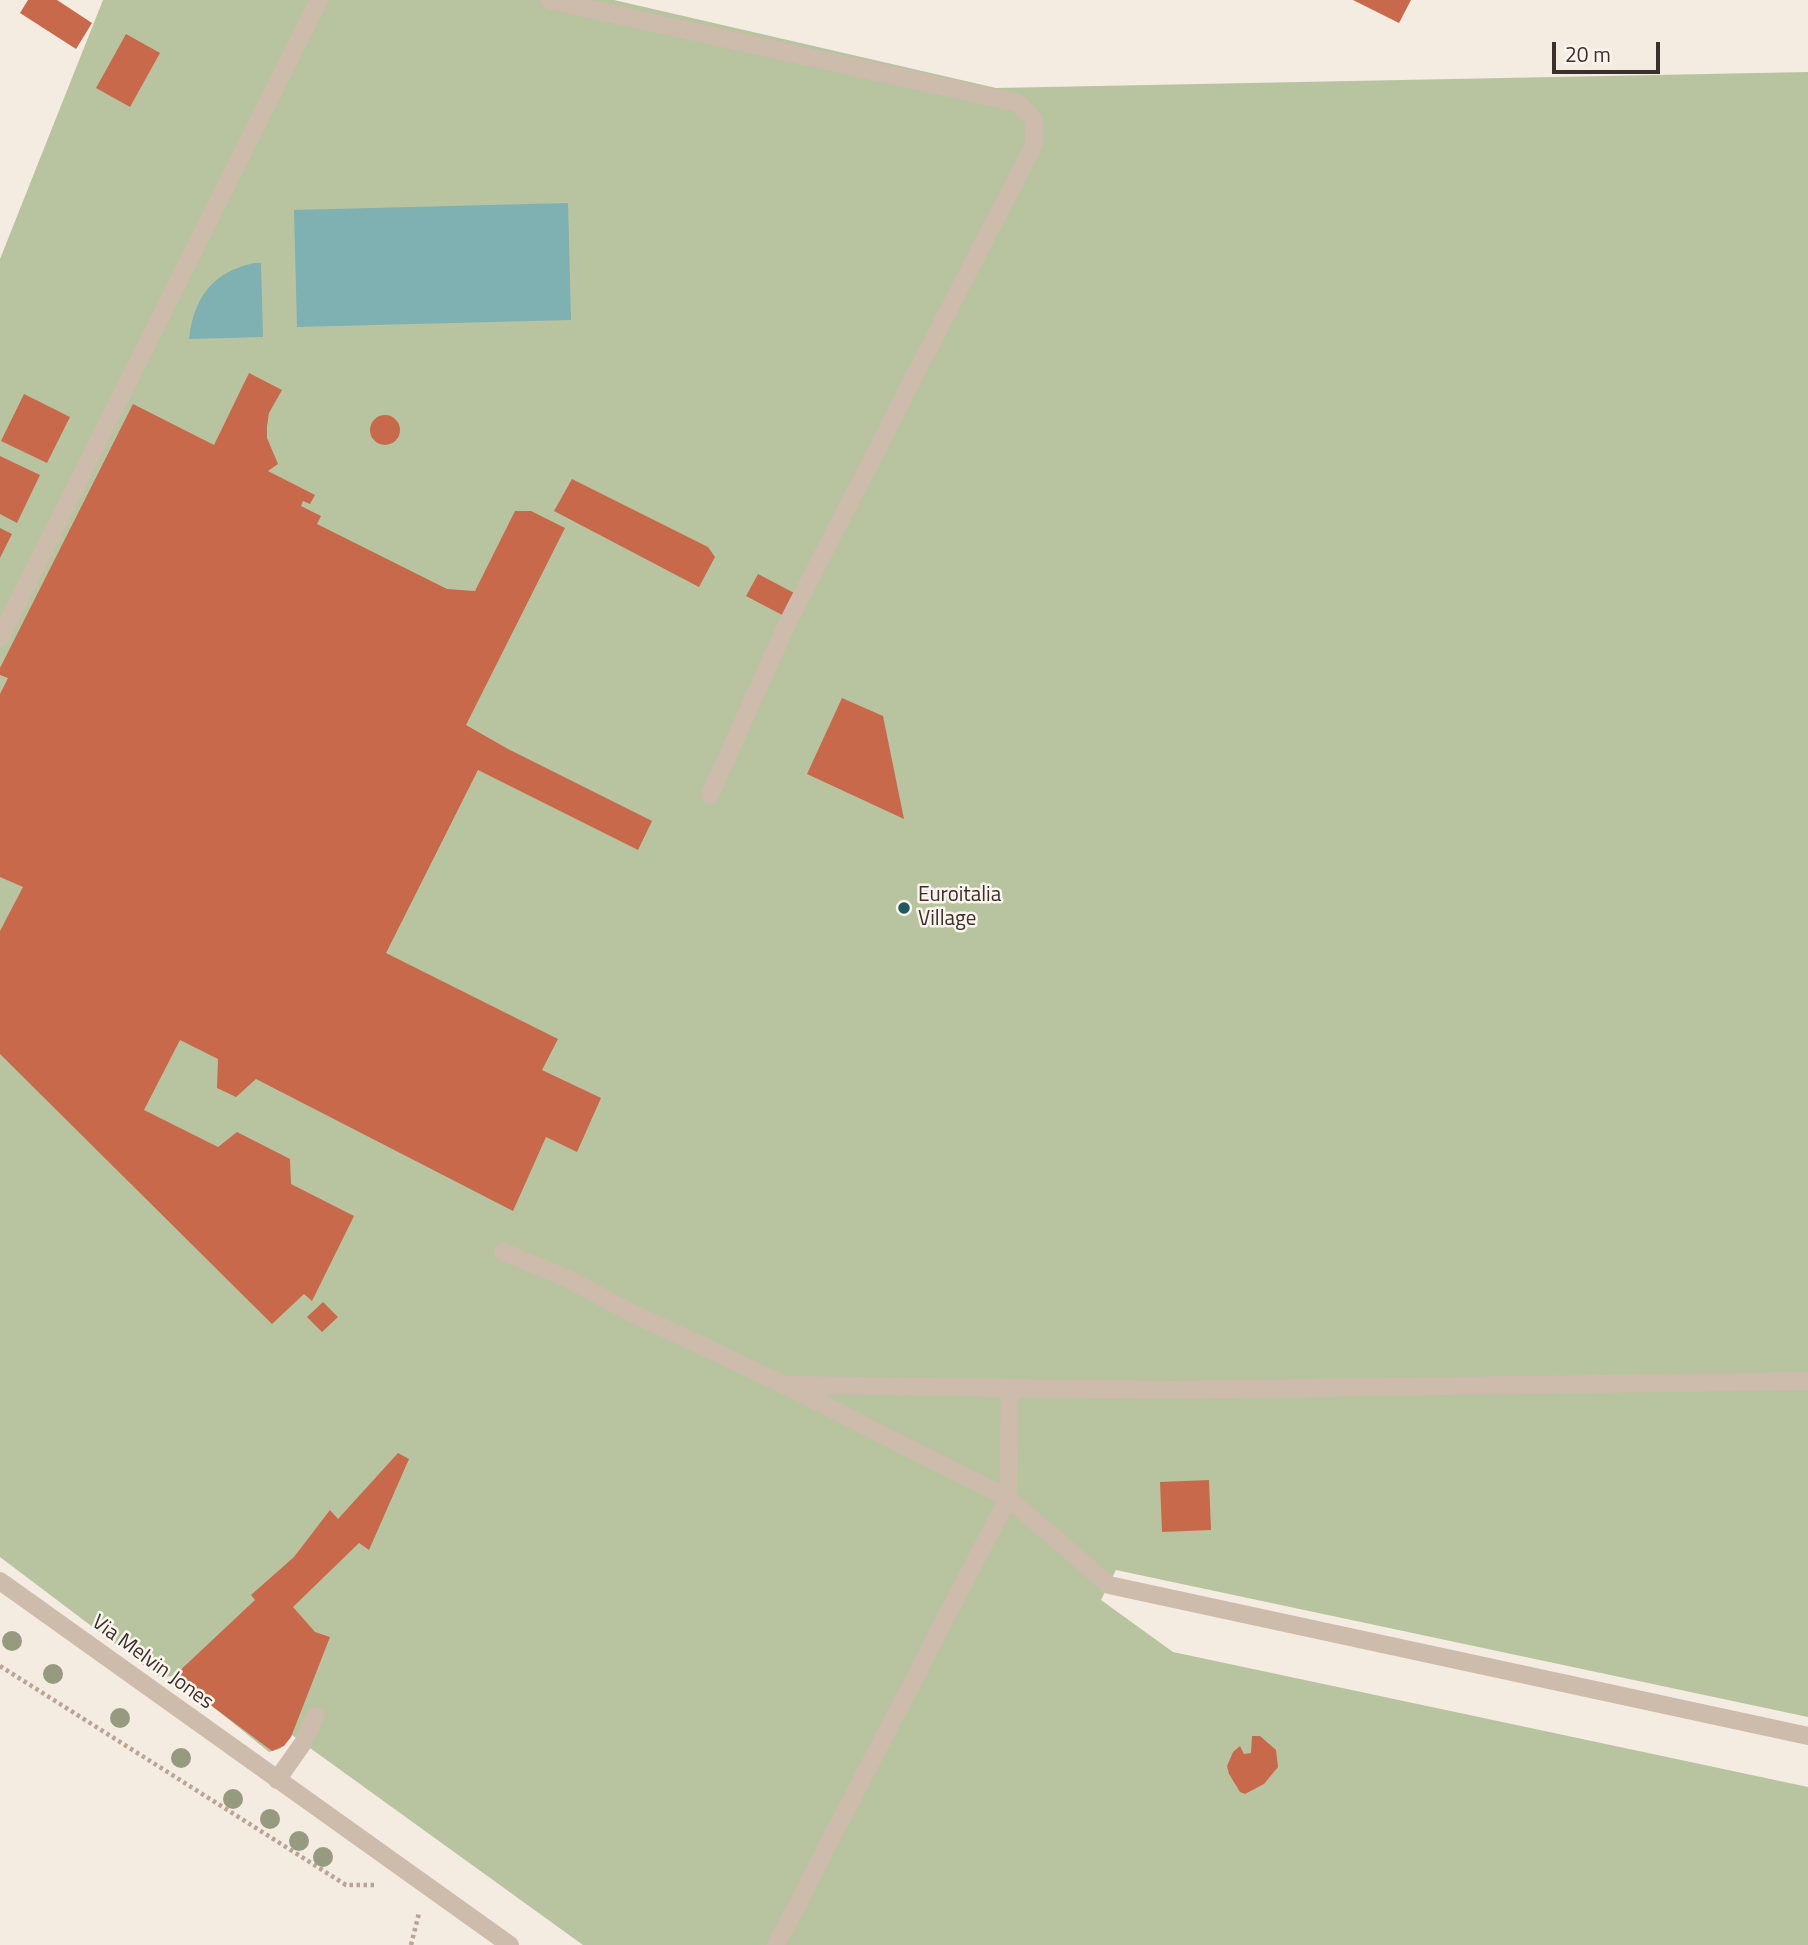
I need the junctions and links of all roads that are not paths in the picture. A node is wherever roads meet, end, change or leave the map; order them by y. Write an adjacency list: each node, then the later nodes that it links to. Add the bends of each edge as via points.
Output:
1 (319, 0): 3 (street)
2 (549, 0): 4 (street, via 1018,103 1034,120 1034,144 786,626)
3 (0, 638)
4 (710, 795)
5 (503, 1252): 7 (street)
6 (1808, 1381): 8 (street)
7 (785, 1385): 8 (street); 9 (street)
8 (1010, 1388): 9 (street)
9 (1008, 1498): 12 (street, via 1109,1585); 15 (street)
10 (0, 1581): 13 (street, Via Melvin Jones)
11 (316, 1716): 13 (street)
12 (1808, 1736)
13 (277, 1780): 14 (street, Via Melvin Jones)
14 (510, 1945)
15 (776, 1945)

